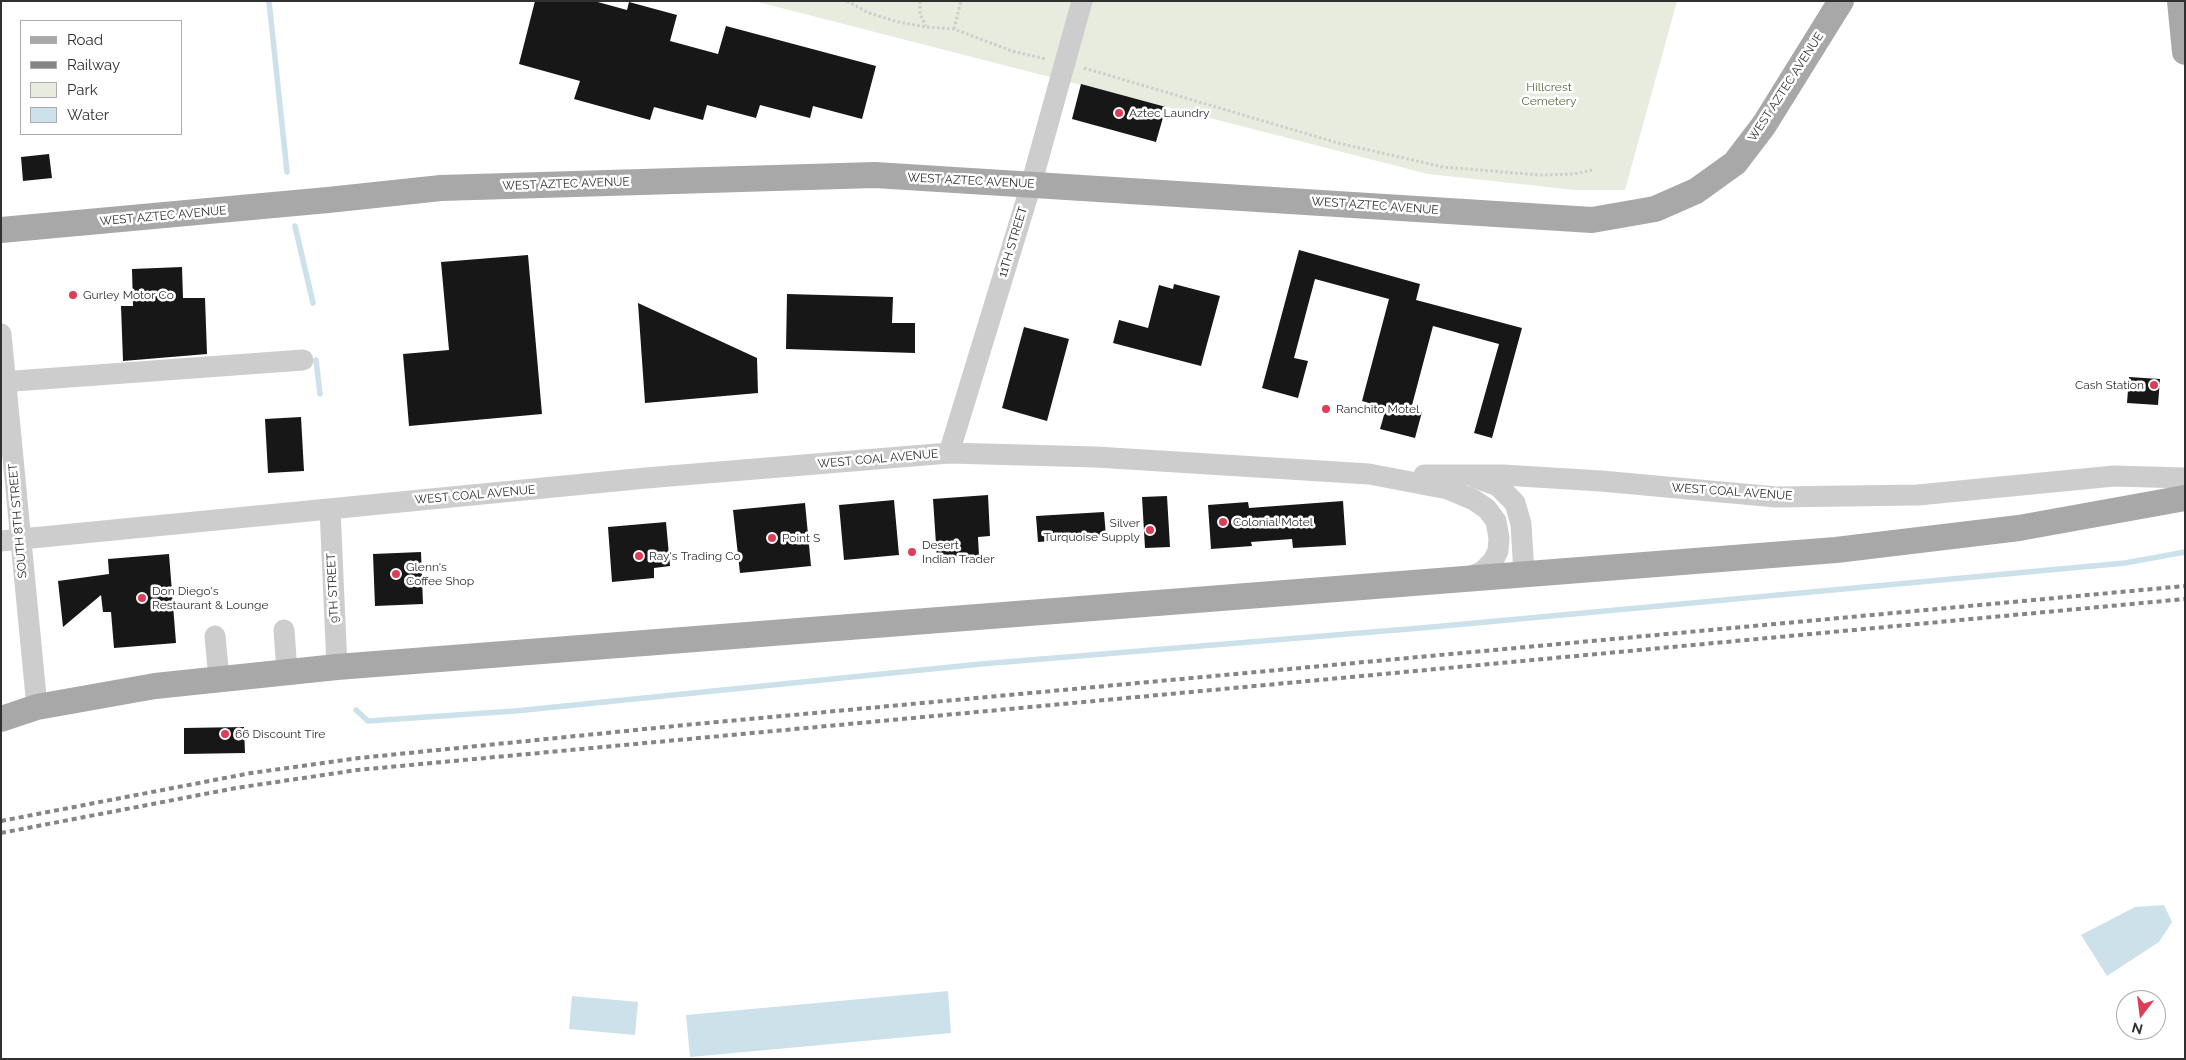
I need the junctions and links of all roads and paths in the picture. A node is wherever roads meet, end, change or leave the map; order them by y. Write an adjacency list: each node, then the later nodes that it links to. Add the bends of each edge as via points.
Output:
1 (847, 1): 7 (path, via 868,13)
2 (920, 1): 7 (path, via 920,14)
3 (961, 1): 8 (path)
4 (1082, 1): 10 (street, 11TH STREET)
5 (1841, 1): 12 (main road, WEST AZTEC AVENUE, via 1764,126 1735,163 1696,191 1655,209 1592,220)
6 (2180, 1): 9 (main road)
7 (926, 27): 8 (path)
8 (954, 29): 10 (path, via 1012,51)
9 (2185, 52)
10 (1066, 63): 11 (path, via 1338,144 1443,167 1540,174 1574,174); 12 (street, 11TH STREET)
11 (1592, 170)
12 (1031, 185): 13 (main road, WEST AZTEC AVENUE, via 875,175 441,188); 17 (street, 11TH STREET)
13 (1, 230)
14 (1, 334): 16 (street, SOUTH 8TH STREET)
15 (303, 360): 16 (street)
16 (3, 382): 23 (street, SOUTH 8TH STREET)
17 (949, 453): 18 (street, WEST COAL AVENUE, via 1096,457); 22 (street, WEST COAL AVENUE)
18 (1368, 474): 19 (street, WEST COAL AVENUE); 25 (street, via 1448,489 1487,509 1496,522 1498,551 1483,571)
19 (1466, 475): 20 (street, WEST COAL AVENUE, via 1601,481 1776,497 1918,495 2114,476); 24 (street, via 1498,486 1515,503 1521,524)
20 (2185, 478)
21 (2185, 498): 24 (main road, via 2019,528 1836,550)
22 (330, 509): 23 (street, WEST COAL AVENUE); 28 (street, 9TH STREET)
23 (11, 540): 31 (street, SOUTH 8TH STREET)
24 (1524, 574): 25 (main road)
25 (1464, 579): 28 (main road)
26 (284, 630): 29 (street)
27 (215, 636): 30 (street)
28 (337, 667): 29 (main road)
29 (287, 672): 30 (main road)
30 (219, 679): 31 (main road, via 154,686)
31 (36, 707): 32 (main road)
32 (1, 719)

